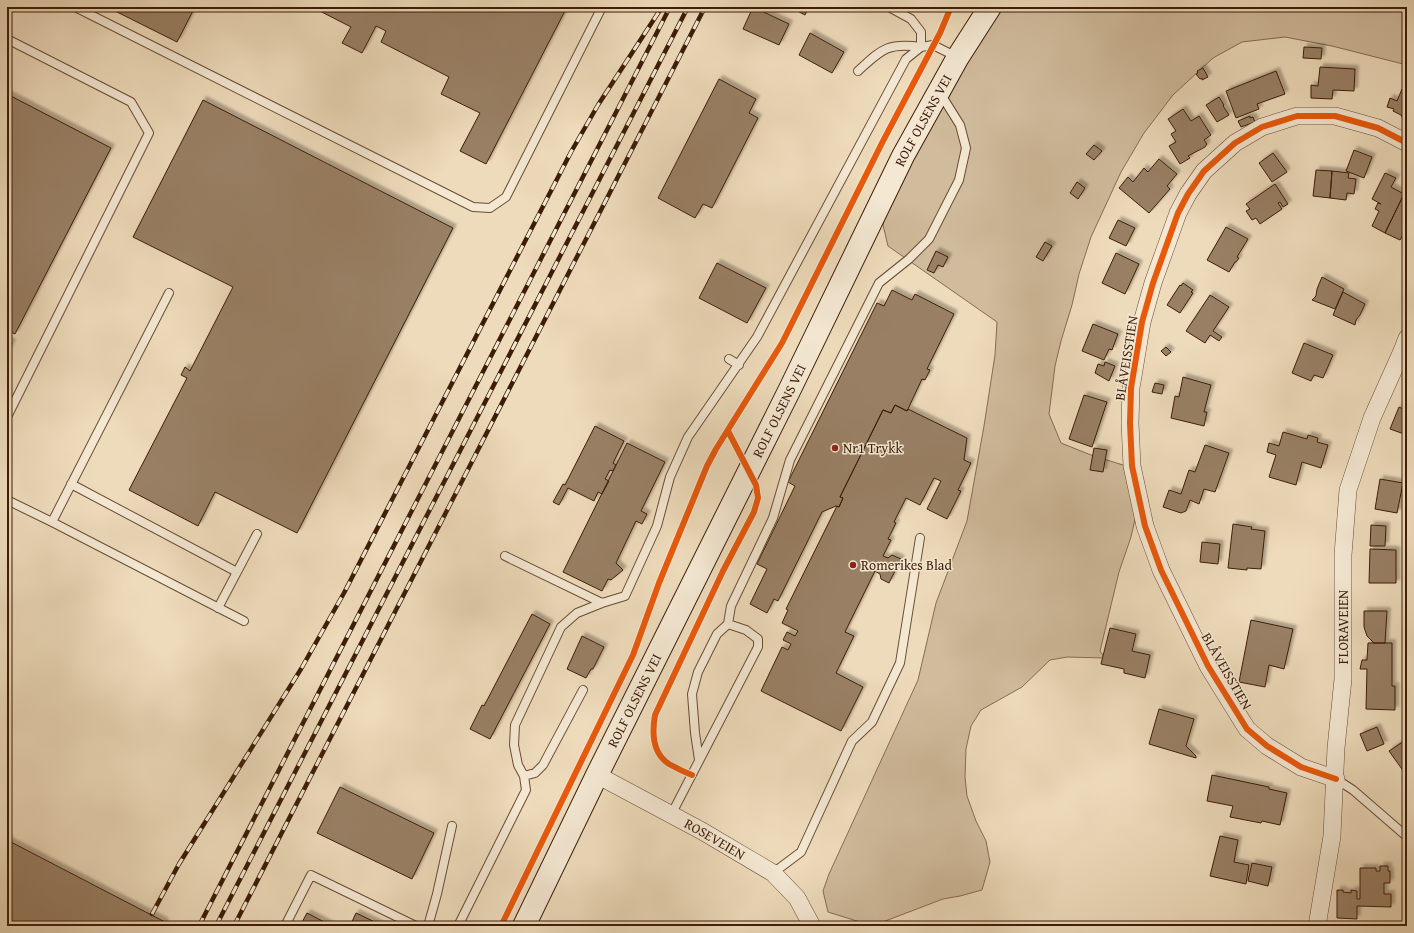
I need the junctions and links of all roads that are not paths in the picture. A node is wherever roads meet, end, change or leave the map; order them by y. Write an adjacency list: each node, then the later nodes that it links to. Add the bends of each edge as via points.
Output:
1 (75, 7): 2 (lane, via 473,207 490,208 506,197)
2 (602, 7)
3 (889, 7): 6 (lane, via 911,19 921,32)
4 (990, 7): 7 (main road, ROLF OLSENS VEI)
5 (7, 39): 15 (lane, via 132,102 149,133)
6 (921, 47): 7 (lane, via 933,45); 8 (lane, via 904,44 882,50); 14 (lane, via 906,59 757,338)
7 (958, 57): 9 (main road, ROLF OLSENS VEI)
8 (858, 71)
9 (938, 91): 26 (lane, via 960,125 966,148 959,180 929,239 909,259 879,282 790,460 773,518 731,606); 29 (main road, ROLF OLSENS VEI, via 903,156)
10 (1407, 143): 31 (street, BLÅVEISSTIEN, via 1378,128 1335,116 1297,116 1262,127 1234,143 1204,171 1178,213 1142,322 1131,388 1132,466 1145,526 1161,570 1208,666 1247,729 1267,746 1301,766)
11 (169, 293): 16 (lane)
12 (1407, 338): 31 (street, FLORAVEIEN, via 1372,418 1348,490 1343,555 1343,679 1336,748)
13 (729, 359): 14 (lane)
14 (739, 365): 23 (lane, via 688,437 670,477 657,526 625,596)
15 (7, 417)
16 (71, 484): 18 (lane); 22 (lane)
17 (7, 500): 18 (lane)
18 (52, 522): 24 (lane)
19 (257, 534): 22 (lane)
20 (920, 538): 35 (lane, via 900,663 872,722 852,741 801,852)
21 (505, 556): 23 (lane)
22 (237, 572): 24 (lane)
23 (602, 603): 30 (lane, via 577,613 561,627 515,725 514,745 518,765)
24 (218, 608): 25 (lane)
25 (244, 621)
26 (728, 624): 28 (lane, via 717,634 698,672 692,694); 28 (lane, via 746,630 758,639 758,647)
27 (583, 690): 30 (lane, via 543,765 535,773)
28 (699, 760): 32 (lane)
29 (597, 775): 32 (street, ROSEVEIEN); 40 (main road, ROLF OLSENS VEI)
30 (524, 776): 39 (lane, via 526,790)
31 (1336, 779): 34 (lane, via 1353,790); 42 (street, FLORAVEIEN, via 1332,836)
32 (671, 815): 35 (street, ROSEVEIEN)
33 (452, 826): 38 (lane)
34 (1405, 835)
35 (773, 873): 41 (street, ROSEVEIEN, via 797,898)
36 (285, 926): 37 (lane, via 311,875)
37 (416, 926)
38 (428, 926)
39 (458, 926)
40 (524, 926)
41 (812, 926)
42 (1318, 926)

